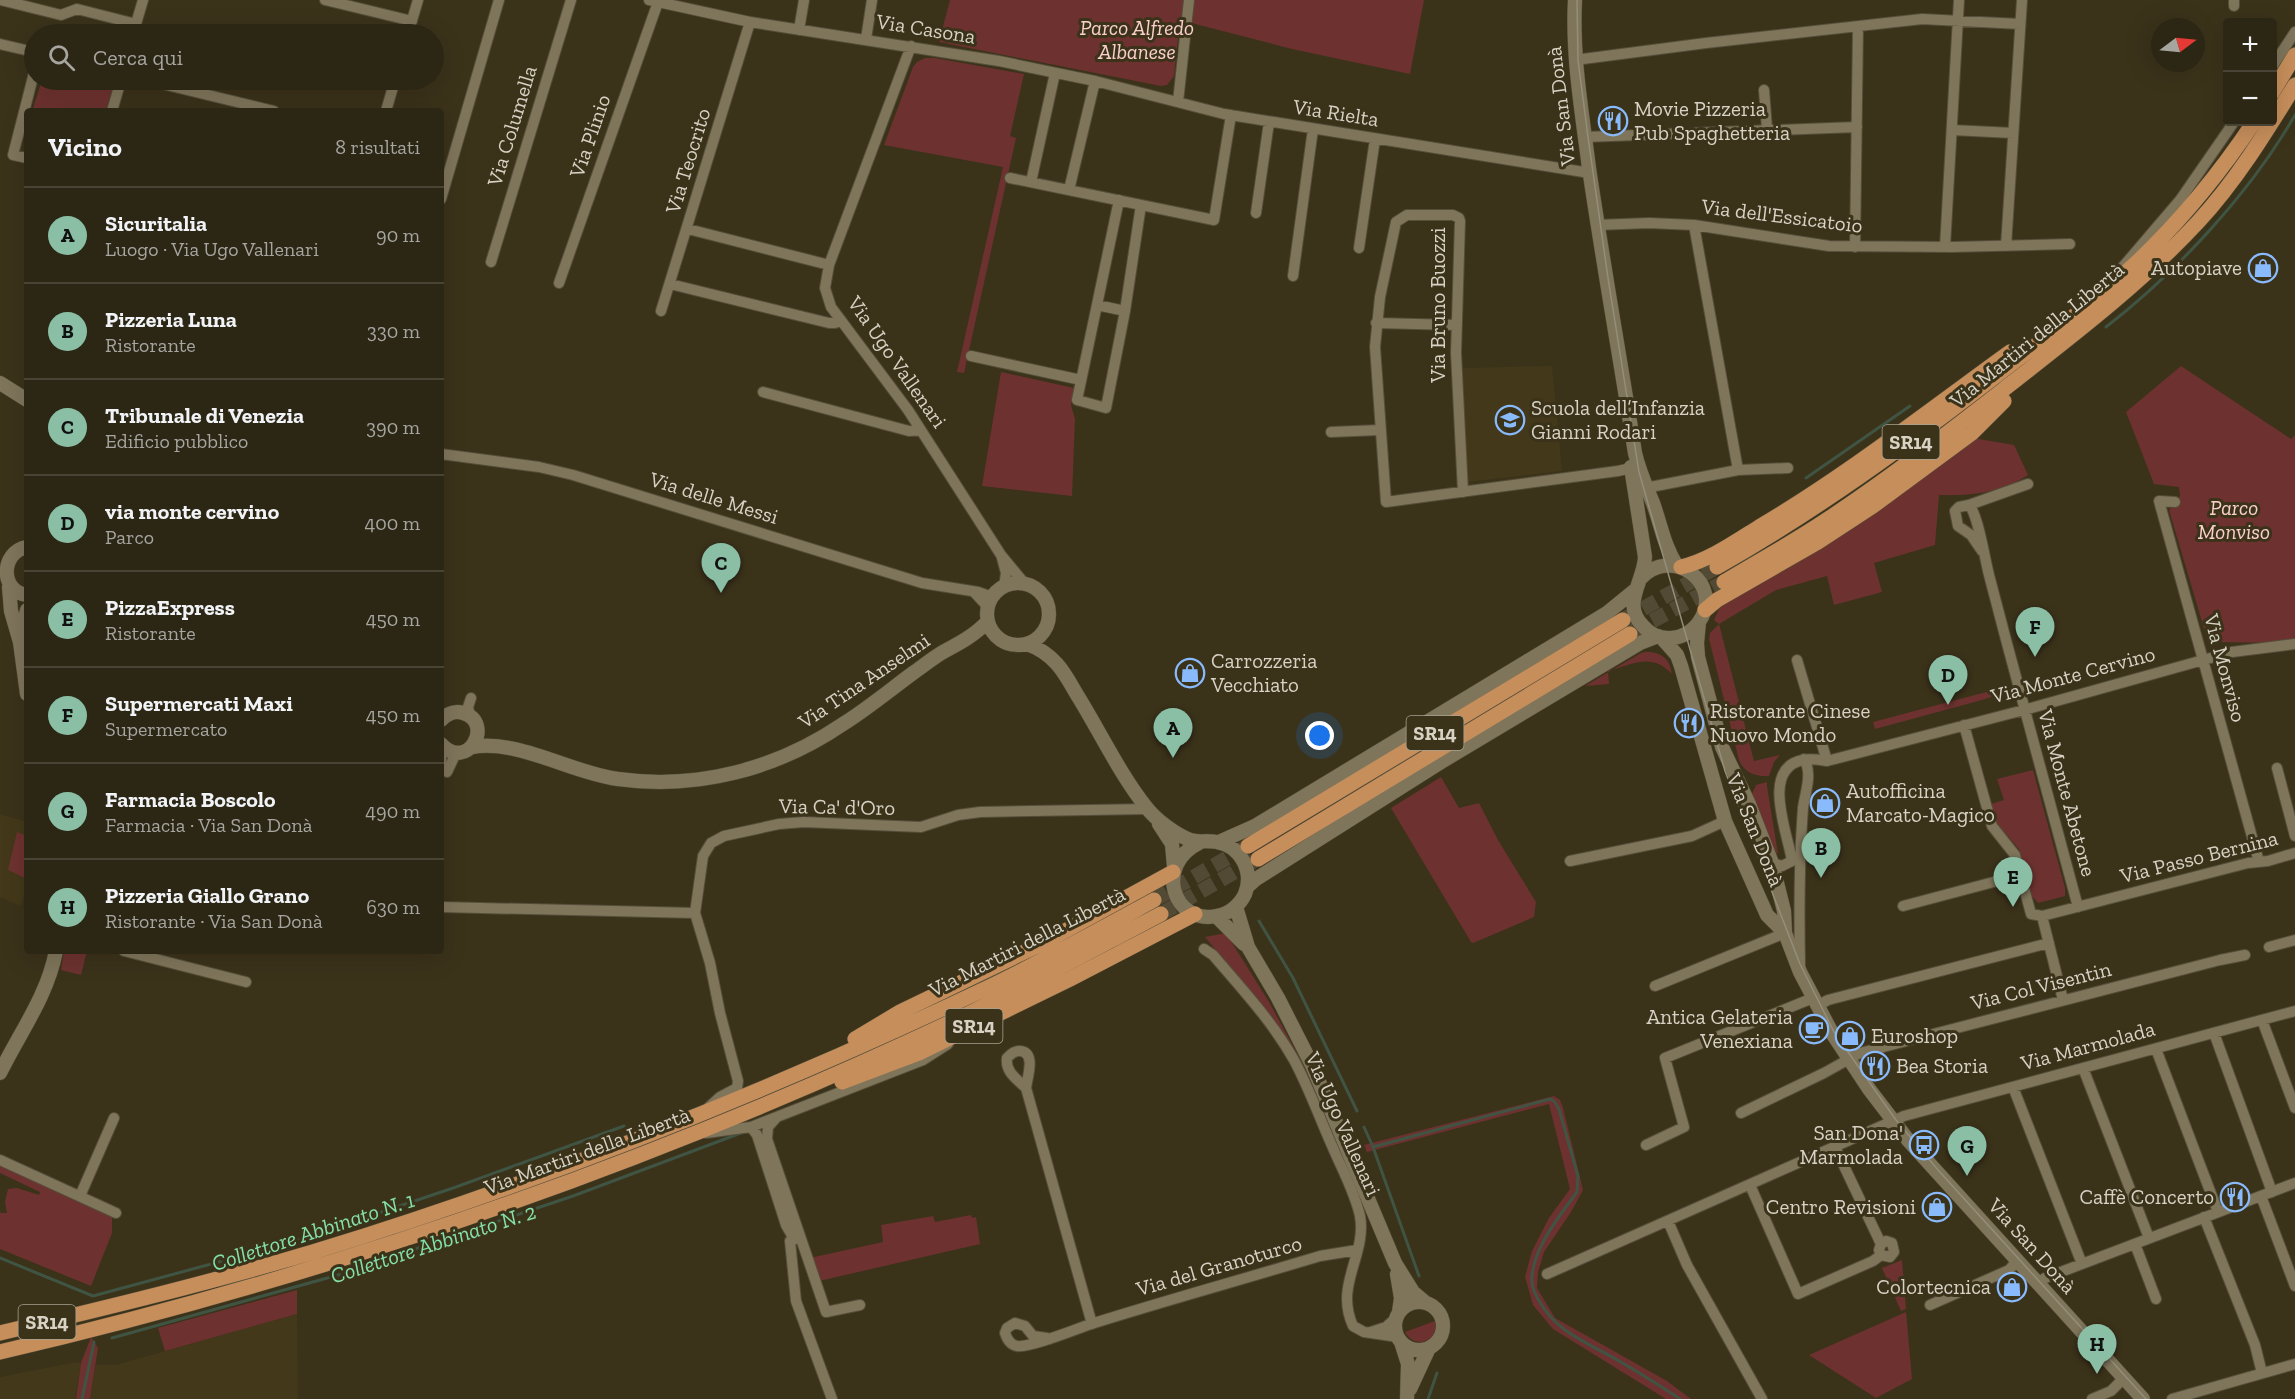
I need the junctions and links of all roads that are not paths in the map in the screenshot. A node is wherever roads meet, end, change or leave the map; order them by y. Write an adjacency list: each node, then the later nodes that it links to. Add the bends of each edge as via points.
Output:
1 (1, 0): 17 (street, via 61,15 77,9)
2 (143, 0): 18 (street)
3 (325, 0): 15 (street)
4 (418, 0): 15 (street)
5 (500, 0): 61 (street)
6 (571, 0): 74 (street, Via Columella)
7 (804, 0): 22 (street)
8 (872, 0): 24 (street)
9 (1190, 0): 40 (street)
10 (1575, 0): 30 (street, Via San Donà)
11 (1959, 0): 14 (street)
12 (2022, 0): 20 (street)
13 (660, 2): 16 (street, Via Casona); 78 (street, Via Plinio)
14 (1958, 20): 20 (street); 21 (street, via 1922,19); 53 (street)
15 (412, 21): 19 (street)
16 (750, 22): 22 (street, Via Casona); 68 (street, Via Teocrito)
17 (120, 24)
18 (136, 24)
19 (411, 24)
20 (2020, 24): 54 (street)
21 (1858, 27): 30 (street); 50 (street)
22 (799, 30): 24 (street, Via Casona)
23 (2295, 32): 29 (street)
24 (866, 39): 26 (street, Via Casona)
25 (0, 44): 27 (street)
26 (911, 46): 31 (street, Via Casona); 75 (street, Via Ugo Vallenari)
27 (24, 50)
28 (2295, 56): 33 (main road)
29 (2277, 59)
30 (1575, 60): 55 (street, Via San Donà)
31 (1055, 73): 32 (street, Via Casona); 60 (street)
32 (1095, 81): 40 (street, Via Casona); 62 (street)
33 (2277, 85)
34 (2295, 85): 88 (main road, Via Martiri della Libertà / SR14, via 2249,157 2200,220 2135,285)
35 (30, 90): 41 (street)
36 (118, 90): 42 (street)
37 (187, 90): 43 (street)
38 (392, 90): 44 (street)
39 (1764, 90): 52 (street)
40 (1178, 102): 46 (street, Via Rielta)
41 (25, 108)
42 (113, 108)
43 (262, 108)
44 (387, 108)
45 (24, 114): 57 (street, via 14,155)
46 (1231, 115): 47 (street, Via Rielta); 64 (street, via 1214,220)
47 (1269, 122): 51 (street, Via Rielta); 65 (street)
48 (2231, 126): 80 (street, via 2180,200)
49 (2251, 126): 80 (main road, Via Martiri della Libertà / SR14, via 2188,210)
50 (1857, 127): 52 (street); 71 (street)
51 (1313, 129): 56 (street, Via Rielta); 76 (street)
52 (1767, 129): 55 (street)
53 (1952, 130): 54 (street); 72 (street)
54 (2013, 133): 70 (street)
55 (1585, 137): 58 (street, Via San Donà)
56 (1375, 139): 58 (street, Via Rielta); 73 (street)
57 (24, 157)
58 (1590, 173): 66 (street, Via San Donà)
59 (1010, 178): 60 (street)
60 (1031, 182): 62 (street)
61 (444, 189)
62 (1069, 190): 63 (street)
63 (1119, 201): 64 (street); 82 (street)
64 (1141, 205): 84 (street)
65 (1256, 213)
66 (1597, 225): 67 (street, Via dell'Essicatoio); 77 (street, Via San Donà)
67 (1694, 225): 71 (street, Via dell'Essicatoio, via 1802,243); 100 (street)
68 (687, 229): 75 (street); 79 (street, Via Teocrito)
69 (2070, 244): 70 (street, Via dell'Essicatoio)
70 (2006, 246): 72 (street, Via dell'Essicatoio)
71 (1855, 247): 72 (street, Via dell'Essicatoio)
72 (1945, 247)
73 (1359, 248)
74 (491, 262)
75 (829, 265): 85 (street, Via Ugo Vallenari, via 825,280 827,297)
76 (1293, 276)
77 (1606, 277): 98 (street, Via San Donà); 98 (street, Via San Donà, via 1616,385)
78 (559, 283)
79 (670, 284): 83 (street, Via Teocrito); 85 (street, via 829,323)
80 (2108, 288): 81 (main road, Via Martiri della Libertà / SR14)
81 (2094, 300): 88 (main road, Via Martiri della Libertà / SR14, via 1927,430 1720,574 1822,523 1949,433); 109 (main road, via 2055,319 1872,454 1789,509 1700,561)
82 (1097, 305): 84 (street); 90 (street)
83 (662, 311)
84 (1125, 311): 90 (street, via 1106,408 1077,400)
85 (840, 320): 94 (street, Via Ugo Vallenari)
86 (1376, 323): 87 (street); 87 (street, Via Bruno Buozzi, via 1396,222 1407,215 1453,215 1461,225); 95 (street, Via Bruno Buozzi)
87 (1457, 325): 103 (street, Via Bruno Buozzi)
88 (2068, 339): 117 (main road, via 2033,378 1972,433 1818,542 1717,600)
89 (971, 356): 90 (street)
90 (1081, 380)
91 (0, 383): 93 (street)
92 (763, 392): 94 (street, via 899,429)
93 (24, 398)
94 (921, 430): 108 (street, Via Ugo Vallenari)
95 (1380, 430): 96 (street); 103 (street, Via Bruno Buozzi, via 1386,502)
96 (1331, 432)
97 (444, 454): 116 (street, Via delle Messi, via 539,466 573,475 922,583 973,592)
98 (1635, 468): 102 (street, Via San Donà); 103 (street, Via Bruno Buozzi)
99 (1788, 468): 100 (street)
100 (1738, 470): 102 (street)
101 (2028, 484): 105 (street)
102 (1640, 489): 109 (street, Via San Donà, via 1652,502 1667,549); 112 (street, Via San Donà, via 1645,557)
103 (1463, 492)
104 (2175, 502): 128 (street, Via Monviso, via 2159,501)
105 (1969, 505): 107 (street, Via Monte Abetone, via 1975,514); 107 (street, Via Monte Abetone, via 1955,511 1956,519)
106 (17, 548): 110 (street, via 5,560)
107 (1982, 551): 131 (street, Via Monte Abetone)
108 (1001, 555): 111 (street, Via Ugo Vallenari); 114 (street, Via Ugo Vallenari)
109 (1679, 566): 112 (street, via 1655,568); 117 (street, Via San Donà, via 1701,584 1706,599)
110 (2, 571): 113 (street)
111 (1025, 584): 114 (street); 120 (street, via 1044,597 1049,615)
112 (1637, 585): 121 (street, Via San Donà, via 1633,606 1636,616); 147 (street, via 1607,613 1255,826)
113 (9, 587): 115 (street); 123 (street)
114 (1004, 587): 116 (street)
115 (24, 595)
116 (990, 602): 118 (street)
117 (1702, 616): 121 (street, via 1685,634); 154 (street, Via San Donà, via 1698,657 1722,747)
118 (988, 621): 122 (street); 124 (street, Via Tina Anselmi)
119 (24, 624): 123 (street)
120 (1047, 625): 125 (street, via 1043,634); 129 (street)
121 (1659, 637): 145 (street, Via San Donà, via 1682,666); 157 (street, via 1640,643 1441,762)
122 (1000, 640): 124 (street, Via Tina Anselmi); 125 (street)
123 (20, 642): 130 (street)
124 (961, 643): 137 (street, Via Tina Anselmi, via 941,653 843,724 776,761 738,772 688,781 618,779 593,775)
125 (1027, 644): 129 (street, via 1041,649)
126 (2295, 644): 128 (street, Via Monte Cervino, via 2253,648)
127 (1797, 660): 140 (street)
128 (2203, 660): 131 (street, Via Monte Cervino); 153 (street, Via Monviso)
129 (1058, 665): 144 (street)
130 (24, 672)
131 (2024, 710): 134 (street, Via Monte Cervino); 162 (street, Via Monte Abetone)
132 (446, 716): 133 (street); 133 (street, via 468,697)
133 (474, 723): 135 (street, via 477,737); 137 (street)
134 (1964, 725): 140 (street, Via Monte Cervino); 156 (street, via 1992,826 2015,855)
135 (472, 747): 137 (street); 138 (street)
136 (444, 748): 138 (street)
137 (510, 748)
138 (456, 753): 141 (street)
139 (1804, 759): 140 (street, Via Monte Cervino); 143 (street); 154 (street, via 1788,768 1779,786 1792,861 1782,866)
140 (1827, 760): 143 (street, Via Monte Cervino)
141 (444, 768)
142 (2277, 768): 146 (street)
143 (1808, 777): 158 (street)
144 (1149, 811): 148 (street, via 1179,834); 155 (street, via 1172,844); 164 (street, Via Ca' d'Oro, via 969,813 912,828 804,822 742,831 717,839 707,848)
145 (1725, 821): 152 (street, via 1692,836); 166 (street, Via San Donà)
146 (2295, 836)
147 (1219, 842): 148 (street); 157 (street, via 1239,854 1248,876)
148 (1199, 843): 155 (street, via 1179,857)
149 (1248, 846): 151 (main road, SR14, via 1626,627)
150 (2295, 853): 153 (street, Via Passo Bernina)
151 (1258, 859)
152 (1570, 861)
153 (2259, 861): 162 (street, Via Passo Bernina)
154 (1772, 863): 163 (street, Via San Donà)
155 (1174, 870): 165 (street, via 1177,897); 191 (main road, SR14, via 1042,943 900,1012)
156 (2020, 875): 159 (street); 168 (street, via 2031,914)
157 (1247, 887): 161 (street)
158 (1799, 899): 163 (street); 178 (street)
159 (1903, 906)
160 (444, 907): 164 (street)
161 (1236, 907): 167 (street); 172 (street, Via Ugo Vallenari)
162 (2078, 907): 168 (street, Via Passo Bernina)
163 (1784, 911): 166 (street); 169 (street, Via San Donà)
164 (695, 913): 196 (street, via 711,963 738,1082 737,1088)
165 (1195, 914): 167 (street); 185 (main road, SR14)
166 (1767, 915): 169 (street, Via San Donà)
167 (1216, 916): 172 (street, Via Ugo Vallenari)
168 (2042, 916): 171 (street)
169 (1785, 933): 178 (street, Via San Donà); 180 (street)
170 (2295, 940): 173 (street)
171 (2049, 943): 181 (street); 182 (street)
172 (1248, 947): 218 (street, Via Ugo Vallenari, via 1312,1065)
173 (2270, 947)
174 (1204, 949): 216 (street, Via Ugo Vallenari, via 1214,955 1261,1011 1302,1076 1359,1214 1362,1236)
175 (55, 954): 190 (street, via 41,1000)
176 (136, 954): 179 (street)
177 (2245, 955): 181 (street, Via Col Visentin)
178 (1800, 972): 182 (street, Via San Donà)
179 (246, 982)
180 (1655, 986)
181 (2063, 1000): 188 (street, Via Col Visentin)
182 (1815, 1002): 188 (street, Via San Donà); 201 (street, via 1665,1058 1684,1128)
183 (2295, 1011): 184 (street, Via Marmolada)
184 (2262, 1020): 186 (street, Via Marmolada); 194 (street)
185 (961, 1032): 197 (street, via 937,1053 922,1060); 199 (main road, SR14, via 919,1053)
186 (2214, 1033): 187 (street, Via Marmolada); 206 (street)
187 (2156, 1049): 189 (street, Via Marmolada); 209 (street)
188 (1849, 1059): 195 (street, Via Col Visentin); 200 (street, Via San Donà)
189 (2083, 1068): 192 (street, Via Marmolada); 213 (street)
190 (0, 1073)
191 (785, 1079): 196 (main road, Via Martiri della Libertà / SR14); 199 (main road, Via Martiri della Libertà / SR14, via 1157,907 975,1010)
192 (2013, 1087): 200 (street, Via Marmolada); 219 (street)
193 (1026, 1088): 228 (street)
194 (2295, 1106)
195 (1741, 1113)
196 (701, 1114): 229 (main road, Via Martiri della Libertà / SR14, via 536,1177 312,1252)
197 (776, 1117): 199 (street); 214 (street, via 768,1127 766,1139)
198 (114, 1118): 207 (street)
199 (747, 1120): 214 (street, via 757,1135 786,1226); 234 (main road, Via Martiri della Libertà / SR14, via 691,1135 542,1192 338,1260)
200 (1893, 1121): 202 (street, Via Marmolada); 217 (street, Via San Donà)
201 (1646, 1145)
202 (1835, 1147): 205 (street, Via Marmolada); 205 (street, via 1881,1249 1873,1261 1798,1294)
203 (0, 1160): 207 (street)
204 (2295, 1183): 206 (street)
205 (1750, 1185): 212 (street, Via Marmolada)
206 (2272, 1192): 208 (street)
207 (80, 1196): 210 (street)
208 (2260, 1196): 209 (street); 222 (street)
209 (2218, 1212): 211 (street)
210 (116, 1213)
211 (2204, 1217): 213 (street); 236 (street, via 2255,1345)
212 (1668, 1221): 220 (street, Via Marmolada); 240 (street, via 1687,1265)
213 (2149, 1238): 215 (street)
214 (797, 1239): 225 (street, via 826,1312); 239 (street, via 790,1241 796,1301)
215 (2135, 1244): 219 (street); 223 (street)
216 (1357, 1250): 228 (street, Via del Granoturco, via 1320,1256); 230 (street, Via Ugo Vallenari, via 1347,1306 1353,1326)
217 (2018, 1261): 221 (street, Via San Donà); 226 (street, via 2009,1270)
218 (1395, 1263): 224 (street, Via Ugo Vallenari, via 1411,1289); 227 (street, Via Ugo Vallenari, via 1400,1288)
219 (2082, 1264): 221 (street)
220 (1547, 1274)
221 (2037, 1283): 237 (street, Via San Donà)
222 (2295, 1286)
223 (2156, 1299)
224 (1426, 1303): 227 (street, via 1409,1304); 233 (street, Via Ugo Vallenari, via 1439,1314 1443,1325 1440,1338)
225 (860, 1305)
226 (1930, 1305)
227 (1398, 1316): 230 (street, via 1386,1327); 232 (street, Via Ugo Vallenari, via 1395,1325)
228 (1092, 1324): 231 (street, Via del Granoturco)
229 (0, 1333)
230 (1368, 1333): 232 (street)
231 (1047, 1338)
232 (1399, 1339): 233 (street, via 1416,1350); 238 (street, Via Ugo Vallenari, via 1408,1364)
233 (1429, 1348): 238 (street, Via Ugo Vallenari)
234 (0, 1352)
235 (2295, 1364): 236 (street)
236 (2262, 1373): 243 (street)
237 (2124, 1378): 241 (street, via 2111,1391); 242 (street, Via San Donà)
238 (1407, 1396)
239 (832, 1399)
240 (1762, 1399)
241 (2091, 1399)
242 (2143, 1399)
243 (2172, 1399)

